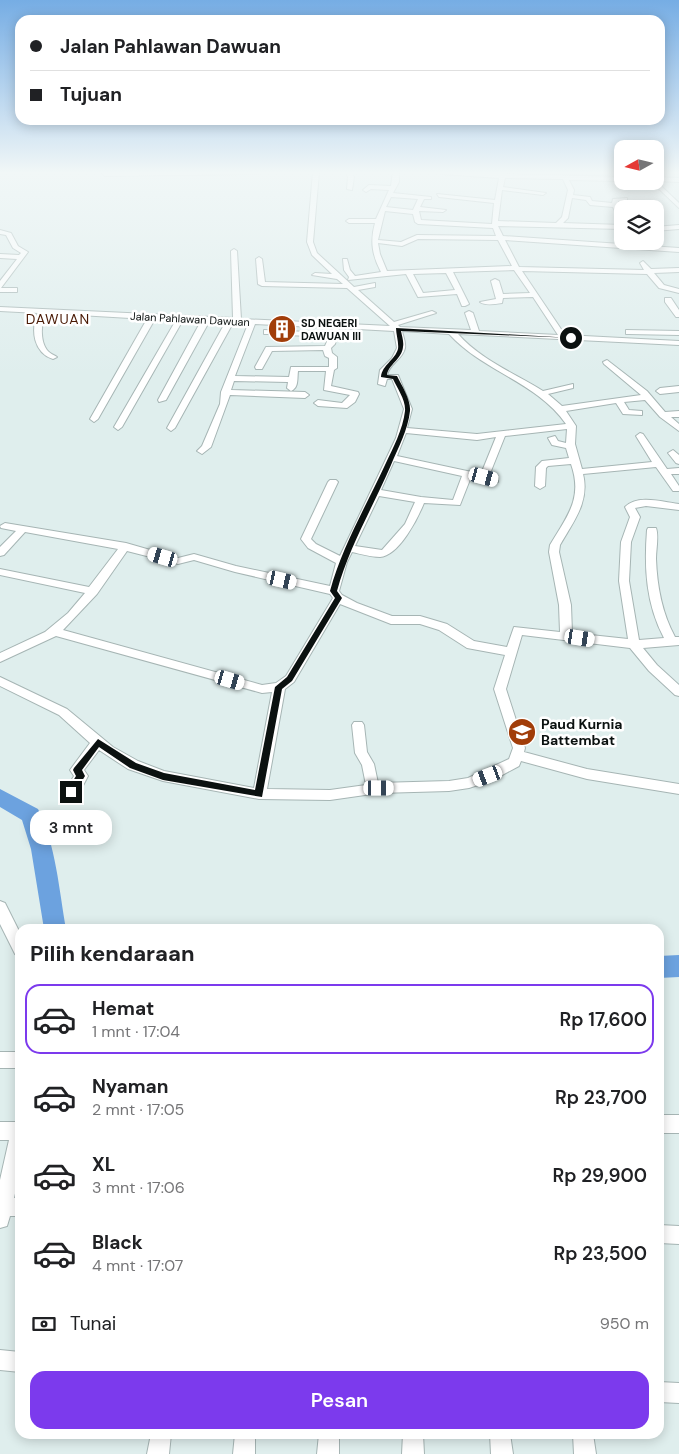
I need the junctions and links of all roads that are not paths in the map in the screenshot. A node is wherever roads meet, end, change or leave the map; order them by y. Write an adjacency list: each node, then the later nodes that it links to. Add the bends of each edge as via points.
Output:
1 (374, 239): 22 (street, via 377,260)
2 (10, 240): 13 (street, via 11,245 25,252)
3 (315, 240): 25 (street, via 319,252)
4 (379, 240): 5 (street, via 402,244)
5 (411, 240)
6 (502, 240): 18 (street)
7 (542, 240): 8 (street)
8 (614, 243)
9 (664, 248): 10 (street)
10 (679, 250)
11 (234, 251): 45 (street)
12 (0, 256): 13 (street)
13 (22, 257): 26 (street)
14 (259, 259): 25 (street, via 263,284)
15 (345, 260): 25 (street)
16 (643, 263): 21 (street)
17 (453, 268): 18 (street); 20 (street); 31 (street)
18 (516, 268): 21 (street); 32 (street)
19 (679, 270): 21 (street)
20 (408, 272): 22 (street); 31 (street, via 421,295)
21 (650, 272): 30 (street, via 655,282 666,291)
22 (385, 274): 25 (street)
23 (315, 275): 25 (street)
24 (495, 281): 33 (street)
25 (351, 283): 27 (street); 47 (street)
26 (0, 286)
27 (372, 286)
28 (0, 290): 29 (street)
29 (14, 290)
30 (679, 290)
31 (460, 292): 36 (street)
32 (535, 295): 33 (street); 52 (street)
33 (500, 296): 35 (street, via 499,301)
34 (668, 300): 41 (street)
35 (484, 302)
36 (465, 304)
37 (1, 306): 38 (street, Jalan Pahlawan Dawuan)
38 (42, 312): 42 (street, Jalan Pahlawan Dawuan); 55 (street, via 38,320 40,346)
39 (432, 313): 47 (street)
40 (469, 313): 51 (street)
41 (679, 315)
42 (152, 317): 43 (street, Jalan Pahlawan Dawuan); 76 (street)
43 (181, 318): 44 (street, Jalan Pahlawan Dawuan); 78 (street)
44 (206, 320): 45 (street, Jalan Pahlawan Dawuan); 69 (street)
45 (235, 320): 46 (street, Jalan Pahlawan Dawuan); 79 (street)
46 (252, 322): 48 (street, Jalan Pahlawan Dawuan); 59 (street)
47 (397, 325): 48 (street, Jalan Pahlawan Dawuan); 50 (street, Jalan Pahlawan Dawuan); 81 (street, via 401,348 384,370 383,380 395,377 406,402 408,410)
48 (335, 331): 49 (street); 54 (street, via 332,344)
49 (267, 332)
50 (452, 332): 51 (street, Jalan Pahlawan Dawuan); 65 (street, via 477,357)
51 (476, 333): 52 (street, Jalan Pahlawan Dawuan)
52 (560, 333): 53 (street, Jalan Pahlawan Dawuan)
53 (675, 337)
54 (327, 348): 57 (street, via 269,349); 58 (street, via 333,357 333,368)
55 (53, 357)
56 (607, 362): 68 (street)
57 (259, 367)
58 (330, 369): 60 (street, via 294,369); 71 (street, via 328,389 355,394 344,406)
59 (230, 378): 60 (street); 64 (street)
60 (294, 380): 66 (street)
61 (570, 386): 65 (street)
62 (679, 389): 63 (street)
63 (660, 391)
64 (226, 392): 66 (street); 86 (street, via 224,404)
65 (547, 392): 72 (street)
66 (291, 394): 67 (street)
67 (305, 395)
68 (647, 398): 70 (street); 75 (street)
69 (162, 400)
70 (618, 400): 72 (street); 73 (street, via 626,412)
71 (318, 403)
72 (568, 408): 77 (street)
73 (639, 413)
74 (679, 414): 75 (street)
75 (663, 415): 80 (street)
76 (94, 419)
77 (572, 426): 82 (street); 85 (street)
78 (118, 427)
79 (171, 428)
80 (679, 428)
81 (402, 430): 82 (street, via 477,437); 88 (street)
82 (501, 435): 95 (street)
83 (640, 436): 91 (street, via 646,449)
84 (552, 438): 85 (street, via 555,443)
85 (569, 446): 89 (street)
86 (202, 451)
87 (673, 453): 90 (street)
88 (390, 457): 94 (street); 100 (street)
89 (572, 461): 92 (street); 98 (street, via 544,463)
90 (679, 462)
91 (663, 468): 92 (street); 93 (street); 99 (street)
92 (586, 471): 114 (street, via 578,502 554,552 565,605)
93 (679, 471)
94 (467, 474): 95 (street); 101 (street, via 457,503)
95 (484, 477): 96 (street)
96 (495, 480)
97 (333, 482): 109 (street, via 306,539 312,546)
98 (540, 486)
99 (676, 489)
100 (375, 492): 101 (street); 107 (street)
101 (421, 500): 107 (street, via 410,525 385,553)
102 (679, 507): 116 (street, via 643,503 630,507 635,518 626,542 624,581)
103 (5, 526): 104 (street)
104 (23, 529): 106 (street); 108 (street)
105 (652, 530): 115 (street, via 651,579 661,622)
106 (126, 546): 111 (street); 112 (street, via 178,562 194,557)
107 (349, 548): 109 (street)
108 (0, 553)
109 (342, 562): 112 (street)
110 (0, 572): 111 (street)
111 (93, 591): 113 (street)
112 (336, 595): 117 (street, via 391,620 413,619 441,627 470,645); 120 (street, via 290,679)
113 (54, 631): 118 (street); 120 (street, via 262,689)
114 (566, 636): 116 (street); 117 (street, via 520,629)
115 (675, 641): 116 (street)
116 (634, 644): 121 (street, via 653,668)
117 (511, 652): 124 (street, via 500,689 517,740)
118 (0, 658)
119 (0, 681): 123 (street, via 63,712)
120 (279, 687): 128 (street)
121 (679, 692)
122 (358, 725): 125 (street, via 361,753 368,764)
123 (98, 742): 127 (street, via 77,770 80,776); 128 (street, via 133,765 163,776)
124 (518, 755): 125 (street, via 514,762 469,783); 126 (street, via 587,774)
125 (373, 789): 128 (street, via 330,795)
126 (679, 789)
127 (71, 792)
128 (259, 794)
129 (0, 908): 130 (street)
130 (15, 939)
131 (0, 1060): 132 (street)
132 (15, 1060)
133 (664, 1124): 134 (street)
134 (679, 1124)
135 (0, 1131): 136 (street)
136 (15, 1131)
137 (15, 1164): 138 (street)
138 (8, 1211)
139 (664, 1234): 140 (street)
140 (679, 1234)
141 (0, 1360): 142 (street)
142 (15, 1362)
143 (664, 1392): 144 (street)
144 (679, 1392)
145 (160, 1439): 151 (street)
146 (246, 1439): 152 (street)
147 (329, 1439): 153 (street)
148 (413, 1439): 154 (street)
149 (500, 1439): 155 (street)
150 (584, 1439): 156 (street)
151 (158, 1454)
152 (244, 1454)
153 (328, 1454)
154 (413, 1454)
155 (502, 1454)
156 (586, 1454)

